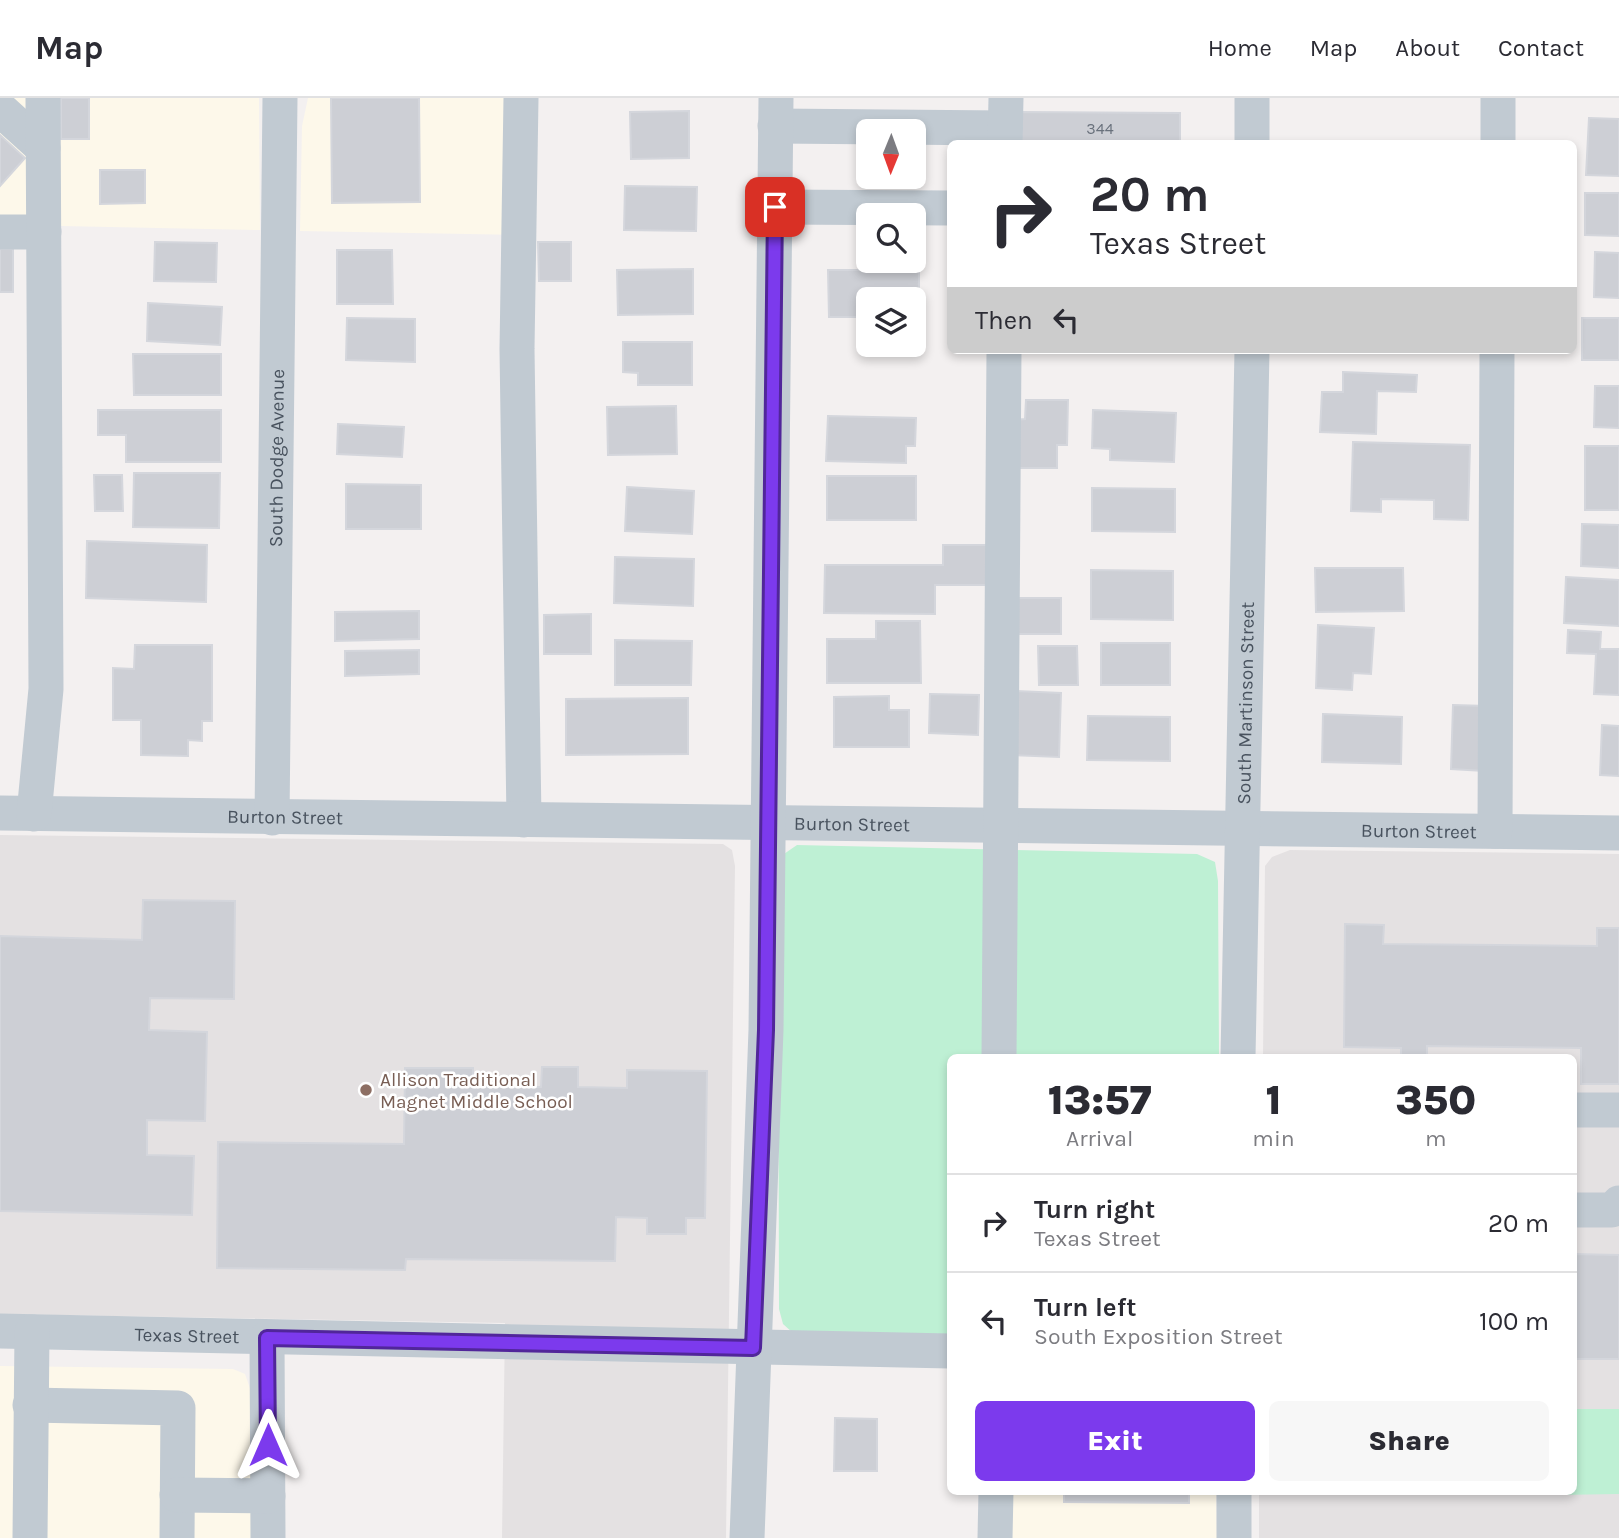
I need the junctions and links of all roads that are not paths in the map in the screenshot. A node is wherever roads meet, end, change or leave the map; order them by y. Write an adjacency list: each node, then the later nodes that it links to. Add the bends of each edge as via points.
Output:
1 (43, 98): 11 (street)
2 (280, 98): 21 (street, South Dodge Avenue)
3 (521, 98): 22 (street, via 517,362)
4 (1252, 98): 9 (street)
5 (1498, 98): 10 (street)
6 (0, 109): 11 (street)
7 (776, 112): 8 (street); 12 (street)
8 (1005, 123)
9 (1252, 140)
10 (1498, 140)
11 (43, 148): 15 (street)
12 (775, 207): 13 (street); 23 (street)
13 (947, 208)
14 (0, 232): 15 (street)
15 (44, 232): 20 (street, via 46,690)
16 (1004, 354): 24 (street)
17 (1252, 354): 25 (street, South Martinson Street)
18 (1497, 354): 26 (street)
19 (0, 813): 20 (street, Burton Street)
20 (34, 814): 21 (street, Burton Street)
21 (272, 818): 22 (street, Burton Street)
22 (524, 820): 23 (street, Burton Street)
23 (768, 821): 24 (street, Burton Street); 36 (street, via 766,1030)
24 (1000, 824): 25 (street, Burton Street); 28 (street)
25 (1242, 827): 26 (street, Burton Street); 29 (street, South Martinson Street)
26 (1495, 831): 27 (street, Burton Street)
27 (1619, 833)
28 (999, 1054)
29 (1238, 1054)
30 (1577, 1110): 31 (street)
31 (1619, 1110)
32 (1619, 1203): 33 (street, via 1612,1210)
33 (1577, 1210)
34 (16, 1332): 35 (street, Texas Street); 38 (street)
35 (267, 1338): 36 (street, Texas Street); 42 (street)
36 (753, 1348): 37 (street, Texas Street); 46 (street)
37 (947, 1352)
38 (30, 1405): 39 (street, via 178,1408); 43 (street)
39 (177, 1495): 42 (street); 44 (street)
40 (996, 1495): 47 (street)
41 (1234, 1495): 48 (street)
42 (268, 1496): 45 (street)
43 (30, 1538)
44 (177, 1538)
45 (268, 1538)
46 (747, 1538)
47 (995, 1538)
48 (1234, 1538)

